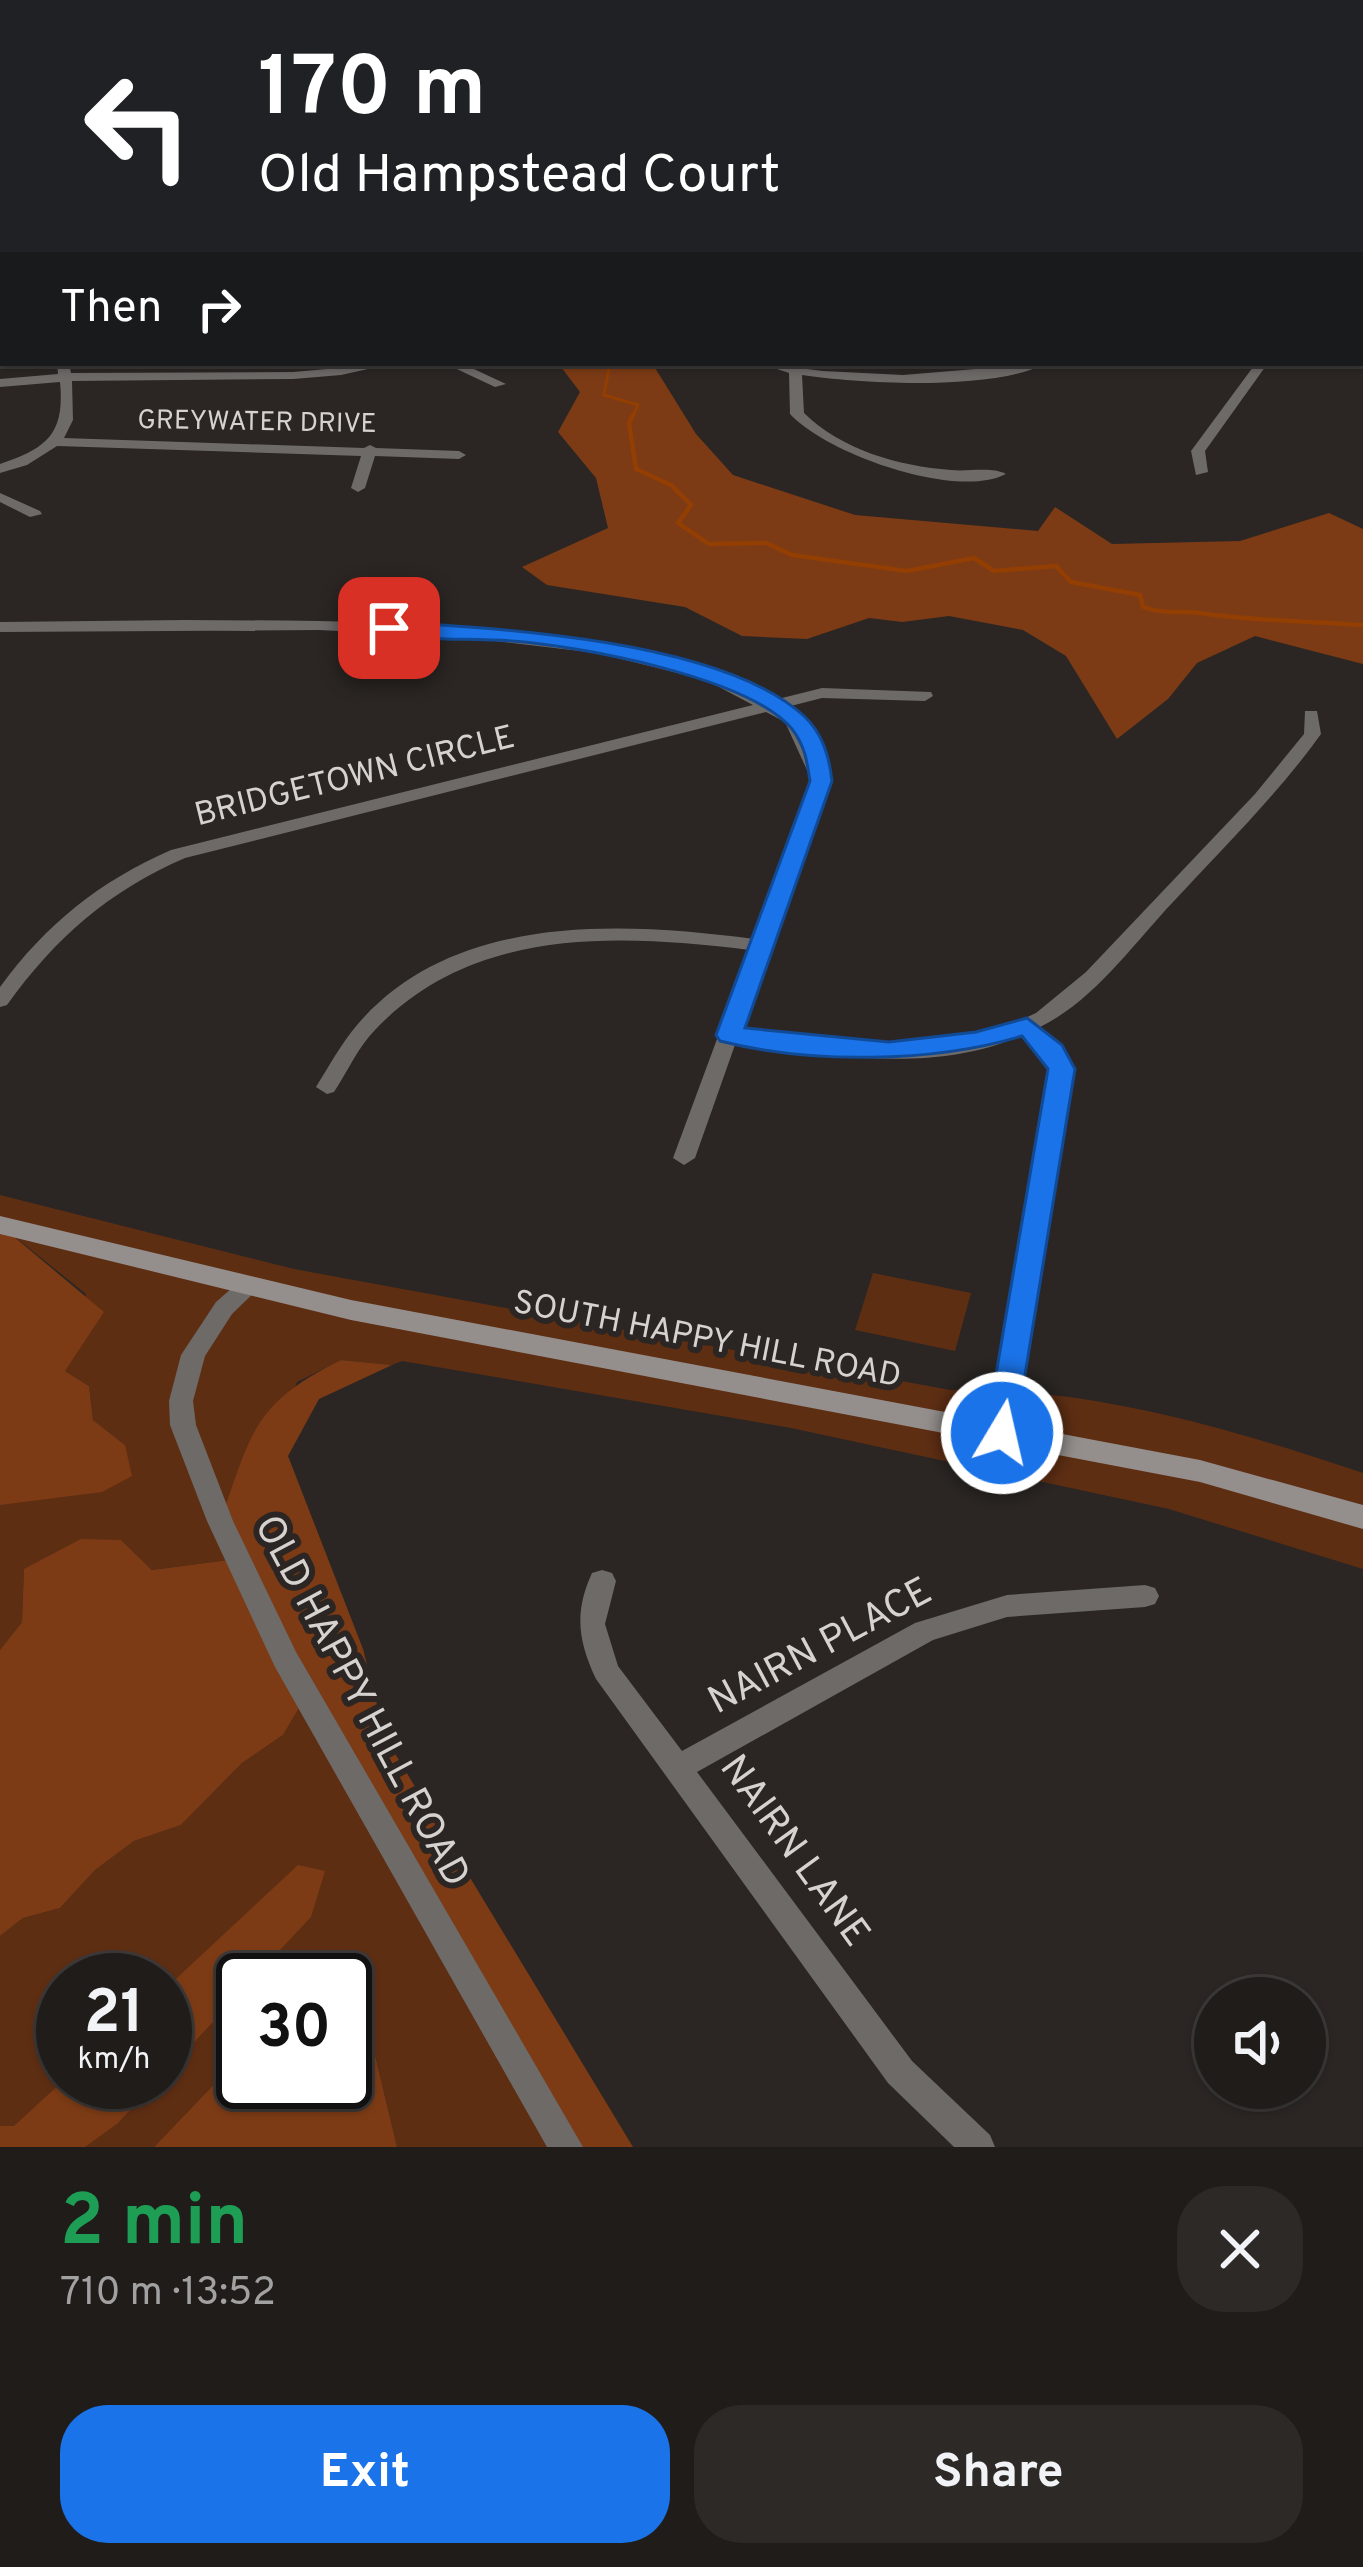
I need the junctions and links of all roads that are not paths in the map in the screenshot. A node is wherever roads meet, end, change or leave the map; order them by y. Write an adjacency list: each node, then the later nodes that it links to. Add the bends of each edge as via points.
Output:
1 (364, 366): 7 (street, via 305,373)
2 (457, 366): 10 (street)
3 (775, 366): 8 (street)
4 (1028, 366): 6 (street, via 994,374)
5 (1260, 366): 15 (street, via 1198,451)
6 (921, 369): 8 (street)
7 (64, 370): 9 (street); 11 (street, via 70,415)
8 (795, 372): 16 (street, via 797,414 835,444 919,468)
9 (0, 383)
10 (500, 384)
11 (55, 442): 12 (street, GREYWATER DRIVE); 14 (street)
12 (370, 449): 13 (street, GREYWATER DRIVE); 17 (street)
13 (458, 455)
14 (0, 469)
15 (1201, 472)
16 (1000, 475)
17 (358, 488)
18 (0, 497): 19 (street)
19 (35, 514)
20 (0, 627): 22 (street, via 487,632 689,668)
21 (925, 696): 22 (street, BRIDGETOWN CIRCLE, via 853,691)
22 (774, 703): 24 (street, via 809,736 821,781); 25 (street, BRIDGETOWN CIRCLE, via 172,856 75,910)
23 (1311, 715): 26 (street, via 1313,734 1253,808 1084,985)
24 (764, 946): 27 (street); 28 (street, via 600,932 499,949 436,973 387,1006)
25 (0, 1000)
26 (1027, 1026): 27 (street, via 889,1051); 32 (street, via 1061,1069)
27 (729, 1035): 29 (street)
28 (327, 1087)
29 (684, 1158)
30 (0, 1225): 31 (street, SOUTH HAPPY HILL ROAD)
31 (248, 1287): 32 (street, SOUTH HAPPY HILL ROAD); 37 (street, OLD HAPPY HILL ROAD, via 193,1355 181,1401 184,1426 285,1659)
32 (1002, 1433): 33 (street, SOUTH HAPPY HILL ROAD, via 1200,1471)
33 (1363, 1517)
34 (602, 1581): 36 (street, NAIRN LANE, via 591,1624 596,1649)
35 (1145, 1596): 36 (street, NAIRN PLACE, via 1007,1606 925,1631)
36 (680, 1768): 38 (street, NAIRN LANE, via 900,2072)
37 (566, 2147)
38 (979, 2147)

